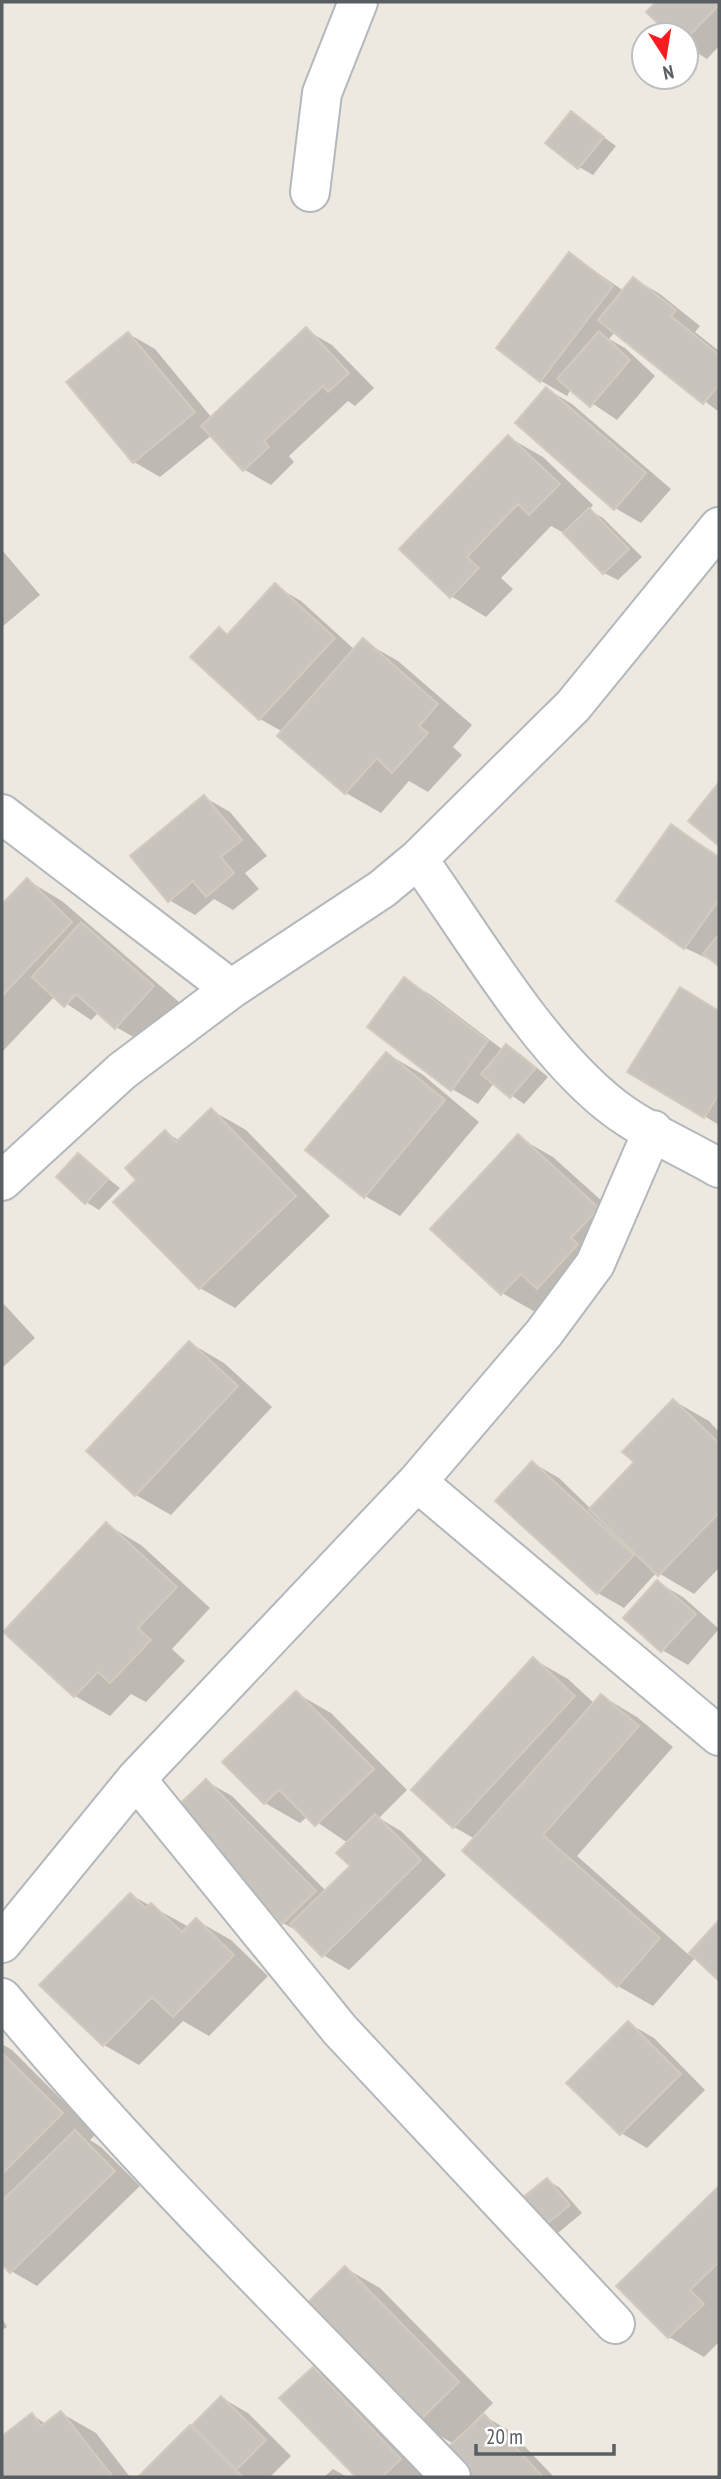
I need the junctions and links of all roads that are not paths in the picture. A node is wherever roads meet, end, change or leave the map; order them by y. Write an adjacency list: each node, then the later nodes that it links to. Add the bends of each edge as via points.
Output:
1 (358, 2): 2 (street, via 322,93)
2 (310, 192)
3 (719, 527): 5 (street, via 573,706)
4 (2, 814): 6 (street)
5 (418, 859): 6 (street, via 382,889); 7 (street, via 521,1006 577,1075 614,1108)
6 (230, 989): 9 (street, via 122,1071)
7 (653, 1130): 8 (street); 10 (street, via 595,1264 544,1333)
8 (719, 1168)
9 (2, 1181)
10 (417, 1482): 11 (street); 12 (street)
11 (719, 1736)
12 (136, 1779): 13 (street); 15 (street, via 340,2030)
13 (2, 1943)
14 (2, 1998): 16 (street, via 65,2074 267,2291)
15 (615, 2324)
16 (451, 2477)

